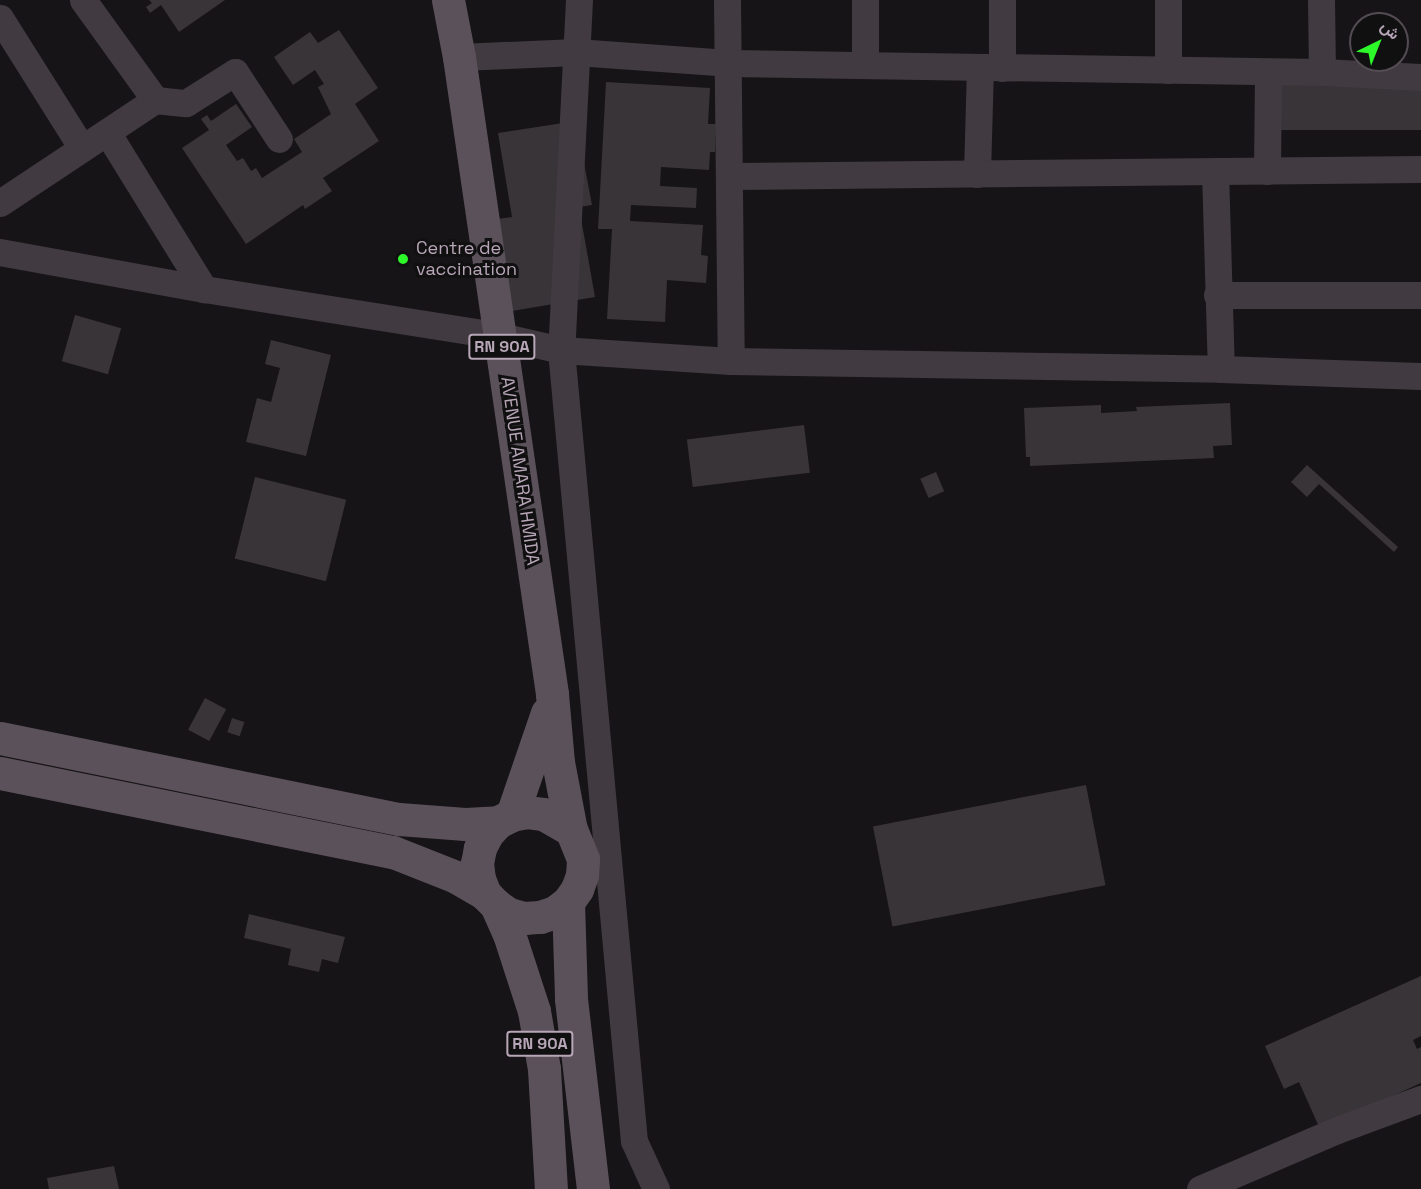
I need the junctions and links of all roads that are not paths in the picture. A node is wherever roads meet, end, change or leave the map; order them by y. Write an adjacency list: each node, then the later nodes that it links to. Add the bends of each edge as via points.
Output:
1 (83, 0): 19 (street)
2 (448, 0): 11 (main road, AVENUE AMARA HMIDA / RN 90A)
3 (579, 0): 10 (street)
4 (727, 0): 12 (street)
5 (865, 0): 13 (street)
6 (1002, 0): 14 (street)
7 (1168, 0): 15 (street)
8 (1321, 0): 17 (street)
9 (0, 18): 22 (street)
10 (576, 51): 11 (street); 12 (street); 34 (street)
11 (459, 57): 33 (main road, AVENUE AMARA HMIDA / RN 90A)
12 (728, 63): 13 (street); 27 (street)
13 (866, 65): 14 (street)
14 (991, 68): 15 (street); 26 (street)
15 (1168, 70): 16 (street)
16 (1268, 72): 17 (street); 25 (street)
17 (1322, 72): 18 (street)
18 (1421, 76)
19 (155, 100): 20 (street); 21 (street, via 186,103 236,72)
20 (107, 132): 22 (street); 30 (street)
21 (279, 140)
22 (82, 148): 28 (street)
23 (1421, 169): 25 (street)
24 (1215, 171): 25 (street); 26 (street); 31 (street)
25 (1267, 171)
26 (977, 174): 27 (street)
27 (729, 176): 35 (street)
28 (0, 202)
29 (0, 252): 30 (street)
30 (204, 289): 33 (street)
31 (1217, 295): 32 (street); 36 (street)
32 (1421, 295)
33 (500, 336): 34 (street); 38 (main road, AVENUE AMARA HMIDA / RN 90A)
34 (561, 350): 35 (street); 42 (street)
35 (731, 361): 36 (street)
36 (1221, 369): 37 (street)
37 (1421, 376)
38 (552, 694): 41 (main road, AVENUE AMARA HMIDA / RN 90A, via 534,755); 42 (main road, AVENUE AMARA HMIDA / RN 90A, via 558,762)
39 (0, 738): 41 (main road, via 399,819 465,824)
40 (0, 773): 43 (main road, via 393,852 456,877)
41 (505, 819): 42 (main road, via 527,812 543,814); 43 (main road, via 487,834 477,863 479,879)
42 (586, 842): 44 (main road, via 582,875); 48 (street, via 634,1141)
43 (490, 899): 44 (main road, via 509,914 524,918 555,912); 46 (main road, RN 90A, via 509,934 540,1038)
44 (568, 902): 47 (main road, RN 90A, via 571,999)
45 (1421, 1099): 49 (street)
46 (551, 1189)
47 (593, 1189)
48 (656, 1189)
49 (1200, 1189)

